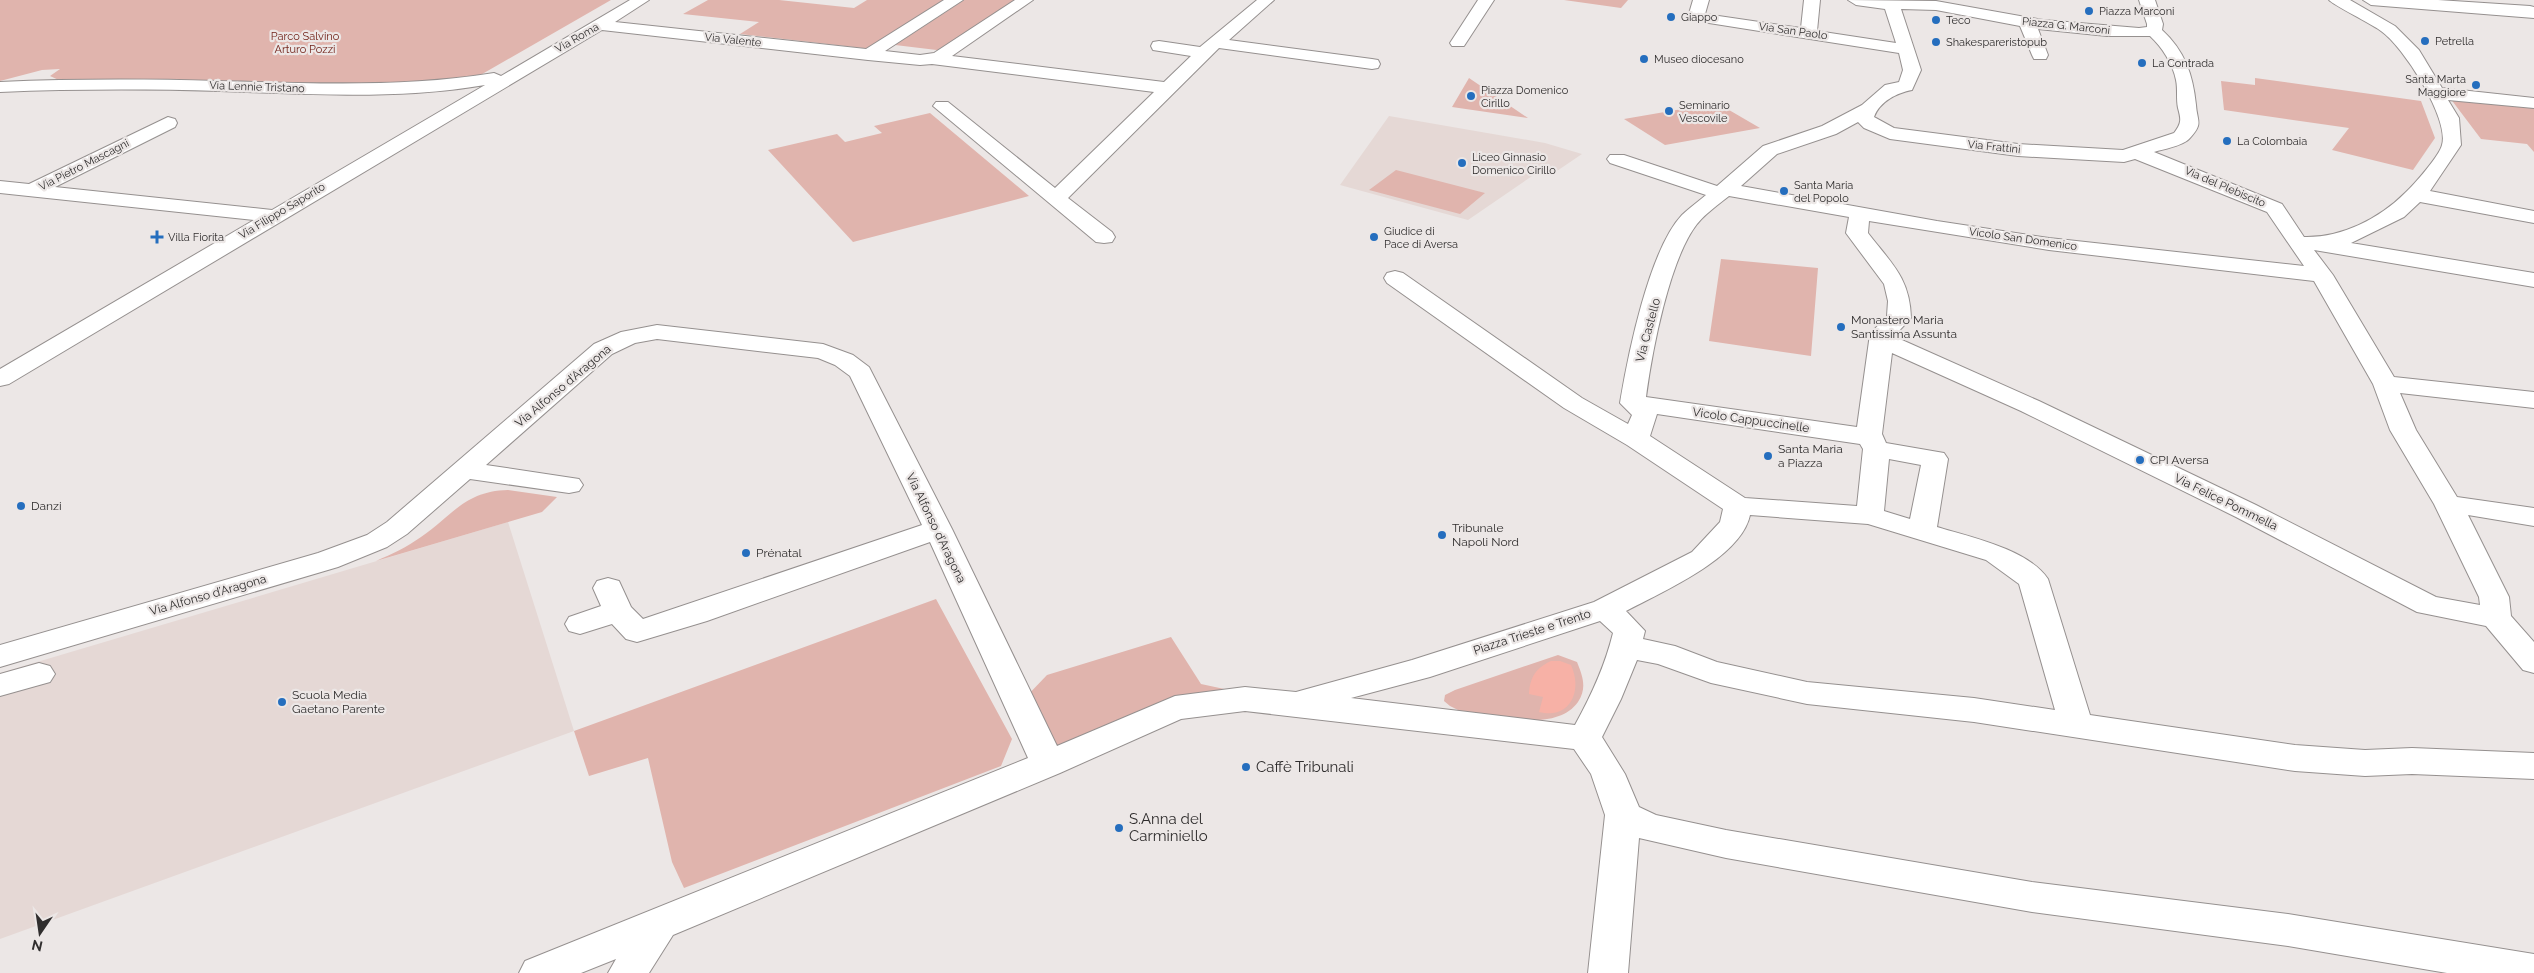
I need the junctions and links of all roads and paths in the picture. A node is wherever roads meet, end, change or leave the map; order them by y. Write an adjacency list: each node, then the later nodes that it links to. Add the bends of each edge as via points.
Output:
1 (641, 0): 16 (street, Via Roma)
2 (954, 0): 23 (street)
3 (1025, 0): 25 (street)
4 (1266, 0): 21 (street)
5 (1486, 0): 19 (street)
6 (1701, 0): 18 (street, Via San Paolo, via 1696,17)
7 (1812, 0): 18 (street)
8 (1856, 0): 12 (street, Piazza G. Marconi)
9 (2147, 0): 17 (street, via 2155,24)
10 (2337, 0): 30 (street, via 2389,29 2413,54)
11 (2370, 0): 14 (street)
12 (1896, 2): 13 (street, Piazza G. Marconi); 22 (street)
13 (1952, 3): 15 (street, Piazza G. Marconi)
14 (2534, 13)
15 (2027, 23): 17 (street, Piazza G. Marconi, via 2119,32); 24 (street)
16 (599, 25): 23 (street, Via Valente); 27 (street, Via Roma)
17 (2154, 31): 35 (street, via 2164,38 2175,56 2185,80 2187,108 2191,117 2189,127 2181,137)
18 (1809, 34): 22 (street, Via San Paolo)
19 (1458, 43)
20 (1159, 46): 21 (street)
21 (1209, 48): 26 (street); 29 (street)
22 (1906, 49): 33 (street, Via Castello, via 1912,70 1906,86 1891,89)
23 (868, 55): 25 (street, Via Valente)
24 (2040, 55)
25 (933, 59): 29 (street, Via Valente)
26 (1372, 64)
27 (513, 75): 28 (street, Via Lennie Tristano, via 437,87 323,89 124,83); 44 (street, Via Filippo Saporito)
28 (0, 87)
29 (1168, 88): 41 (street)
30 (2436, 93): 31 (street); 40 (street, via 2450,118 2452,145)
31 (2534, 104)
32 (942, 106): 41 (street)
33 (1868, 109): 35 (street, Via Frattini, via 1865,118 1890,133 2080,155 2124,156); 39 (street, Via Castello, via 1829,130 1770,150)
34 (168, 123): 38 (street, Via Pietro Mascagni)
35 (2135, 152): 47 (street, Via del Plebiscito, via 2276,208)
36 (1617, 159): 39 (street, Vicolo San Domenico)
37 (0, 188): 38 (street)
38 (34, 190): 42 (street, Via Pietro Mascagni); 44 (street)
39 (1722, 191): 43 (street, Vicolo San Domenico); 57 (street, Via Castello, via 1689,220 1673,248 1641,348)
40 (2416, 195): 45 (street); 48 (street, via 2397,213)
41 (1056, 199): 46 (street)
42 (0, 207)
43 (1864, 214): 49 (street, Vicolo San Domenico, via 2048,244); 52 (street, via 1858,220 1857,233 1895,284 1899,301 1899,318)
44 (274, 216): 53 (street, Via Filippo Saporito)
45 (2534, 217)
46 (1104, 238)
47 (2296, 243): 48 (street); 49 (street, Via del Plebiscito)
48 (2327, 244): 51 (street)
49 (2322, 275): 55 (street, Via del Plebiscito)
50 (1395, 278): 58 (street, via 1573,403)
51 (2534, 280)
52 (1882, 334): 59 (street); 69 (street, Via Felice Pommella, via 1894,345 2002,393 2246,511 2428,605)
53 (11, 364): 54 (street, Via Filippo Saporito)
54 (0, 378)
55 (2384, 384): 56 (street); 62 (street, Via del Plebiscito, via 2387,398 2419,460)
56 (2534, 400)
57 (1633, 403): 58 (street, via 1645,413); 59 (street, Vicolo Cappuccinelle, via 1862,436)
58 (1636, 439): 63 (street)
59 (1873, 441): 64 (street); 67 (street, Vicolo Cappuccinelle, via 1935,459)
60 (466, 470): 61 (street); 66 (street, Via Alfonso d’Aragona, via 603,349 622,339 643,333 677,333 813,350 835,354 860,372); 72 (street, Via Alfonso d’Aragona, via 397,528 357,550)
61 (569, 485)
62 (2448, 504): 65 (street); 69 (street, Via del Plebiscito, via 2494,597)
63 (1738, 506): 64 (street); 68 (street, via 1734,524 1702,558)
64 (1870, 516): 67 (street)
65 (2534, 517)
66 (938, 529): 70 (street, via 637,632 613,599); 79 (street, Via Alfonso d’Aragona)
67 (1922, 531): 77 (street, via 1996,554 2033,579)
68 (1605, 609): 71 (street, Piazza Trieste e Trento, via 1629,631); 76 (street, Piazza Trieste e Trento, via 1419,669)
69 (2496, 618): 73 (street)
70 (580, 624)
71 (1626, 647): 77 (street, via 1664,654 1711,672 1807,693 1931,704); 78 (street, via 1599,712)
72 (0, 656)
73 (2534, 662)
74 (39, 674): 75 (street)
75 (0, 685)
76 (1294, 702): 78 (street); 79 (street, via 1245,699 1175,708)
77 (2076, 725): 80 (street, via 2295,758 2365,763 2412,760)
78 (1584, 738): 81 (street, via 1604,765 1618,792)
79 (1048, 764): 82 (street)
80 (2534, 766)
81 (1624, 815): 83 (street, via 1648,826 1726,844 2032,897 2288,930); 86 (street, via 1611,912)
82 (660, 923): 84 (street); 85 (street)
83 (2534, 971)
84 (539, 973)
85 (628, 973)
86 (1608, 973)

